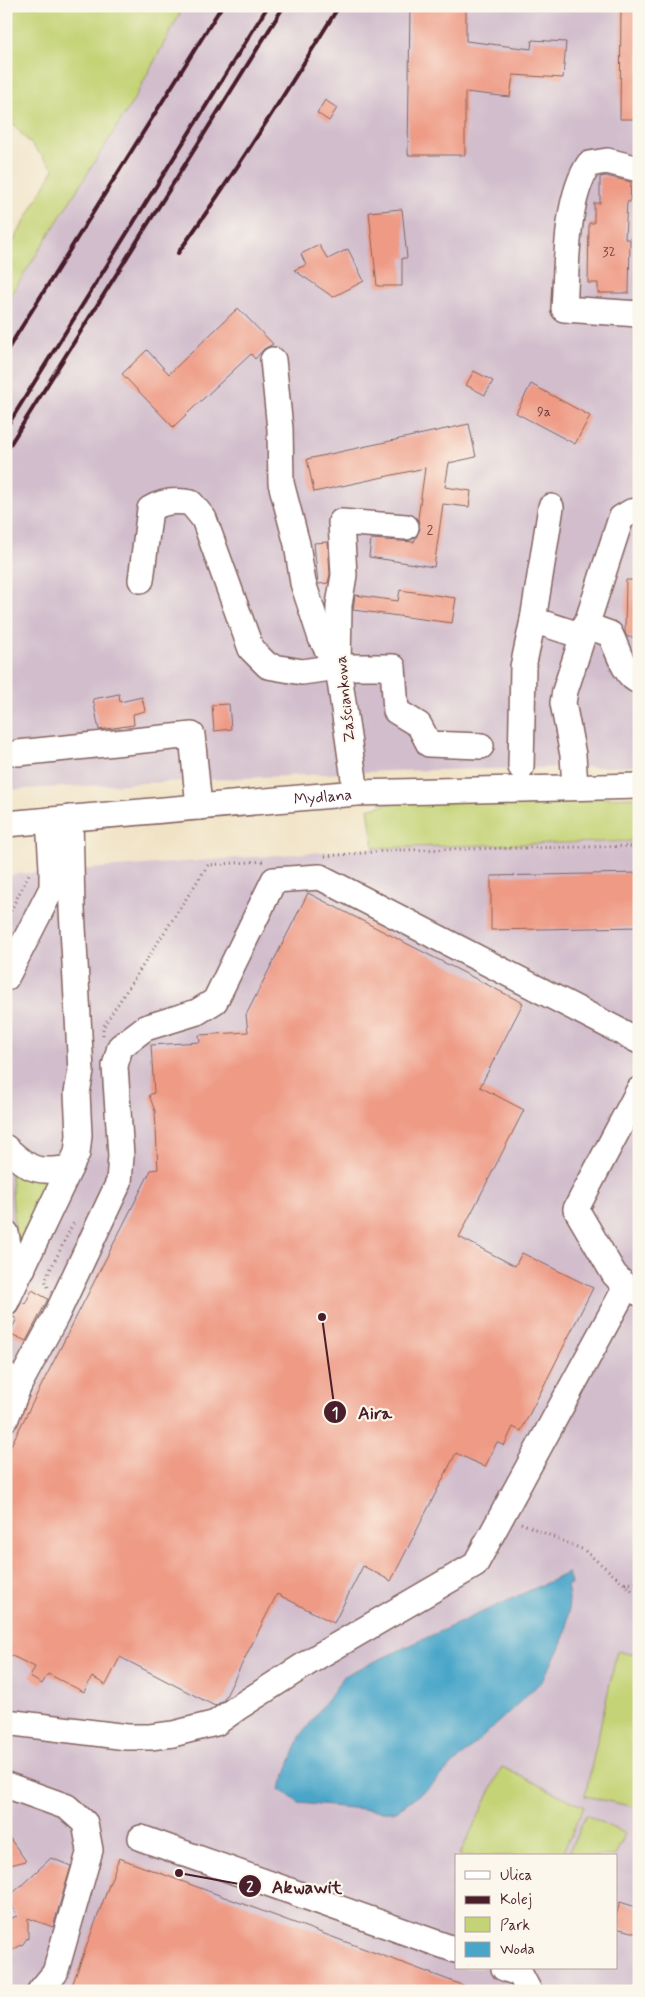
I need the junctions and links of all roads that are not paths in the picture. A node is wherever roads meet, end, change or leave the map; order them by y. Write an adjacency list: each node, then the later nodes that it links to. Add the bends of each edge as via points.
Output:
1 (639, 169): 2 (street, via 607,161 589,164 581,176 572,210 564,309)
2 (639, 314)
3 (273, 360): 10 (street, via 280,429 281,483 297,544 303,583 321,638)
4 (551, 507): 8 (street)
5 (639, 511): 9 (street, via 621,518)
6 (406, 527): 10 (street, Zaściankowa, via 341,522 344,575)
7 (141, 580): 10 (street, via 150,508 178,500 191,502 204,519 251,649 268,666 302,672)
8 (533, 620): 9 (street); 14 (street, via 524,667)
9 (583, 630): 11 (street, via 610,634 625,668); 16 (street, via 563,704 574,755)
10 (338, 667): 12 (street, via 392,667 396,711 419,725 428,744); 17 (street, Zaściankowa)
11 (639, 681)
12 (481, 746)
13 (18, 753): 18 (street, via 192,735)
14 (521, 767)
15 (639, 786): 16 (street, Mydlana)
16 (575, 788): 17 (street, Mydlana)
17 (356, 793): 18 (street, Mydlana)
18 (200, 807): 19 (street, Mydlana)
19 (59, 819): 20 (street, Mydlana); 21 (street, via 52,888); 25 (street, via 73,918 81,1071 77,1093 77,1153)
20 (6, 824)
21 (6, 978)
22 (639, 1041): 30 (street, via 320,877 274,880 215,1001 196,1012 146,1028 120,1047 115,1066 119,1182 56,1316)
23 (639, 1090): 28 (street, via 576,1209 614,1274)
24 (6, 1148): 25 (street, via 30,1167 43,1171)
25 (70, 1168): 27 (street)
26 (6, 1233): 27 (street)
27 (14, 1268): 29 (street)
28 (632, 1290): 32 (street, via 475,1565 317,1657 216,1723 173,1734 127,1737)
29 (6, 1302)
30 (13, 1380): 31 (street)
31 (6, 1418)
32 (6, 1722)
33 (6, 1785): 37 (street, via 67,1807 85,1823 90,1850 55,1973)
34 (141, 1838): 35 (street)
35 (455, 1950)
36 (509, 1970): 38 (street, via 520,1974)
37 (40, 1991)
38 (529, 1991)

